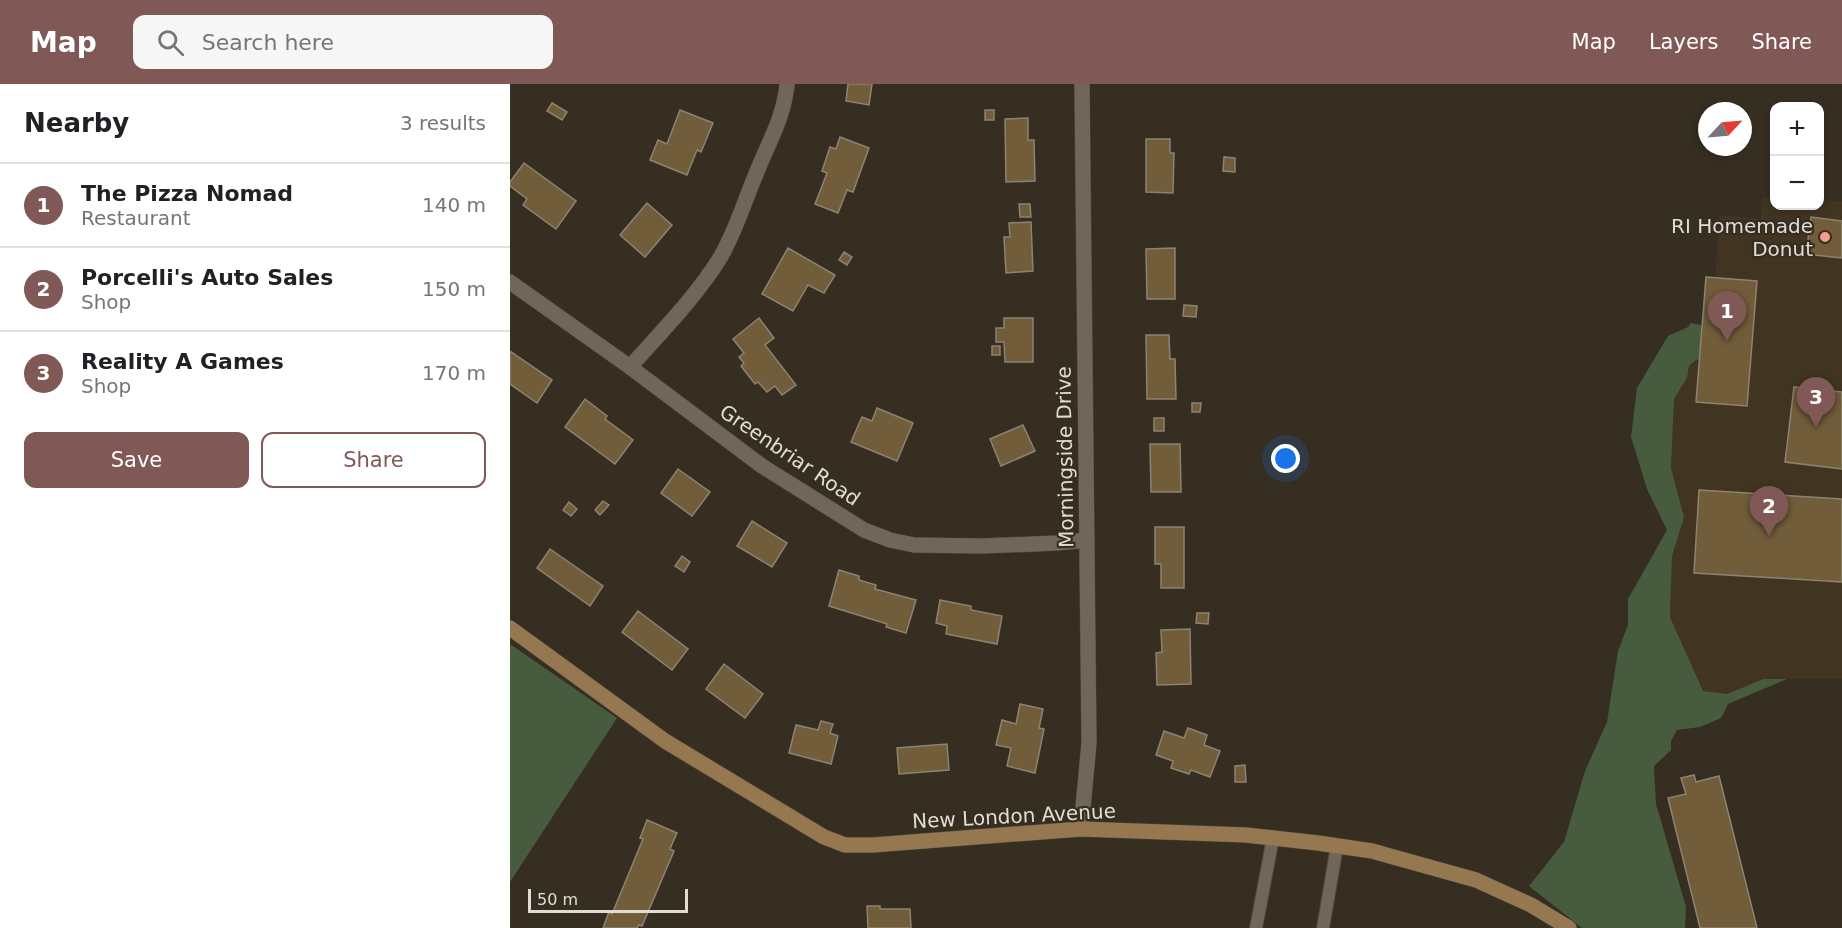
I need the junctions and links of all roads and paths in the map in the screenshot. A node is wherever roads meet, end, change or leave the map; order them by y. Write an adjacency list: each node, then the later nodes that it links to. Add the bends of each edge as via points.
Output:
1 (787, 84): 4 (street, via 778,127 720,258)
2 (1082, 84): 5 (street, Morningside Drive)
3 (510, 282): 4 (street, Greenbriar Road)
4 (630, 367): 5 (street, Greenbriar Road, via 762,466 864,530 890,540 914,545 982,546)
5 (1087, 540): 7 (street, Morningside Drive, via 1089,743)
6 (510, 628): 7 (main road, New London Avenue, via 664,741 824,837 845,845)
7 (1081, 829): 8 (main road, New London Avenue)
8 (1273, 838): 9 (main road, New London Avenue); 10 (lane)
9 (1337, 846): 11 (lane); 12 (main road, New London Avenue, via 1372,851 1476,880 1531,905)
10 (1256, 928)
11 (1323, 928)
12 (1569, 928)

